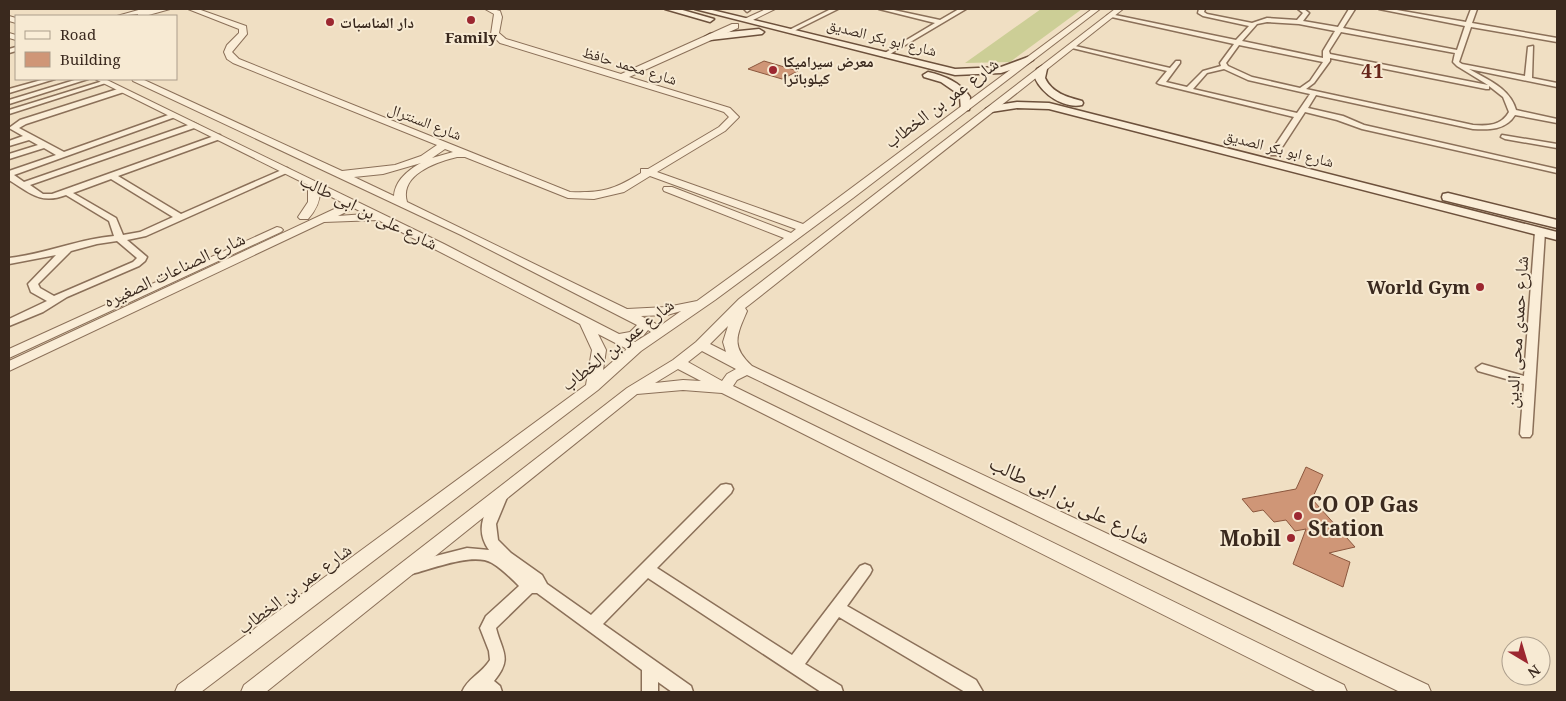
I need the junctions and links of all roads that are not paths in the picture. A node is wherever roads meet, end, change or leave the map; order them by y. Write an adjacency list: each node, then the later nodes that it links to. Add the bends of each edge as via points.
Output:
1 (150, 9): 20 (street)
2 (166, 9): 21 (street)
3 (193, 9): 23 (street, شارع السنترال)
4 (207, 9): 23 (street, شارع السنترال)
5 (483, 9): 46 (street, شارع محمد حافظ, via 496,13 495,34 503,40); 87 (street, شارع محمد حافظ, via 488,16 486,29 491,39 710,110 715,114 717,123)
6 (669, 9): 22 (main road, شارع ابو بكر الصديق)
7 (699, 9): 22 (main road, شارع ابو بكر الصديق)
8 (835, 9): 31 (street)
9 (882, 9): 17 (street)
10 (963, 9): 24 (street)
11 (1202, 9): 27 (street, via 1205,15)
12 (1301, 9): 25 (street, via 1306,13)
13 (1352, 9): 30 (street)
14 (1382, 9): 26 (street)
15 (1474, 9): 26 (street)
16 (757, 10): 22 (main road); 28 (main road); 29 (street)
17 (896, 10): 24 (street)
18 (1111, 12): 19 (street); 34 (street); 35 (street, شارع عمر بن الخطاب)
19 (1091, 13): 40 (street, شارع عمر بن الخطاب)
20 (125, 15)
21 (142, 15)
22 (708, 15): 29 (main road, شارع ابو بكر الصديق); 29 (main road, via 710,23)
23 (233, 21): 43 (street, شارع السنترال, via 252,28 237,47 238,53); 48 (street, شارع السنترال, via 244,32 230,47 230,57)
24 (940, 22): 38 (street)
25 (1299, 22): 27 (street, via 1267,20); 30 (street)
26 (1469, 24): 33 (street); 37 (street)
27 (1253, 25): 34 (street)
28 (772, 26): 29 (main road, شارع ابو بكر الصديق); 31 (main road, شارع ابو بكر الصديق)
29 (726, 27): 32 (main road, شارع ابو بكر الصديق); 32 (main road); 44 (street)
30 (1338, 30): 37 (street); 39 (street, via 1326,51)
31 (790, 31): 38 (main road, شارع ابو بكر الصديق)
32 (759, 32): 53 (main road, شارع ابو بكر الصديق)
33 (1557, 40)
34 (1238, 42): 39 (street); 45 (street, via 1223,63)
35 (1071, 47): 47 (street, شارع عمر بن الخطاب); 49 (street)
36 (1531, 47): 54 (street)
37 (1459, 52): 42 (street, via 1456,62)
38 (885, 55): 50 (main road, شارع ابو بكر الصديق)
39 (1327, 58): 61 (street); 64 (street, via 1312,83)
40 (1028, 60): 50 (main road, شارع ابو بكر الصديق, via 991,72); 70 (street, شارع عمر بن الخطاب)
41 (1178, 62): 49 (street)
42 (1459, 65): 54 (street); 61 (street)
43 (267, 66): 48 (street); 51 (street, شارع السنترال)
44 (639, 67): 46 (street); 52 (street); 59 (street)
45 (1225, 67): 63 (street, via 1205,72); 64 (street, via 1250,79)
46 (597, 69): 52 (street, شارع محمد حافظ)
47 (1042, 69): 67 (main road, شارع ابو بكر الصديق, via 1040,78 1045,88); 71 (street, شارع عمر بن الخطاب)
48 (257, 70): 51 (street, شارع السنترال)
49 (1171, 70): 63 (street, via 1161,83)
50 (955, 72): 53 (main road, via 973,80 964,83)
51 (280, 75): 84 (street, شارع السنترال); 96 (street, شارع السنترال)
52 (619, 76): 59 (street, شارع محمد حافظ)
53 (942, 79): 70 (main road, شارع ابو بكر الصديق, via 962,92)
54 (1528, 79): 60 (street)
55 (48, 80): 66 (street, via 9,91)
56 (82, 80): 66 (street)
57 (102, 80): 62 (street, شارع على بن ابى طالب); 72 (street)
58 (138, 80): 101 (street, شارع على بن ابى طالب)
59 (646, 84): 87 (street, شارع محمد حافظ, via 727,110 734,117 722,130)
60 (1557, 85)
61 (1497, 89): 73 (street, via 1508,99)
62 (122, 90): 75 (street, شارع على بن ابى طالب); 79 (street)
63 (1188, 90): 74 (street)
64 (1302, 90): 65 (street)
65 (1314, 93): 74 (street); 78 (street, via 1460,125)
66 (21, 98): 68 (street)
67 (1060, 98): 69 (main road, via 1034,94 1028,97); 88 (main road, شارع ابو بكر الصديق)
68 (9, 102)
69 (1049, 106): 71 (main road, شارع ابو بكر الصديق, via 1017,105); 88 (main road, شارع ابو بكر الصديق)
70 (965, 108): 95 (street, شارع عمر بن الخطاب)
71 (991, 109): 97 (street, شارع عمر بن الخطاب)
72 (9, 112)
73 (1512, 112): 76 (street); 78 (street, via 1507,121)
74 (1301, 113): 89 (street); 94 (street, via 1328,114 1362,127)
75 (174, 116): 77 (street, شارع على بن ابى طالب); 90 (street)
76 (1557, 121)
77 (194, 125): 81 (street, شارع على بن ابى طالب); 108 (street)
78 (1495, 127): 82 (street)
79 (11, 128): 80 (street)
80 (29, 137): 83 (street); 85 (street)
81 (217, 137): 99 (street, شارع على بن ابى طالب); 104 (street)
82 (1505, 137): 86 (street); 94 (street)
83 (9, 144)
84 (444, 144): 91 (street, شارع السنترال); 92 (street)
85 (44, 145): 90 (street); 93 (street)
86 (1557, 146)
87 (686, 147): 102 (street, شارع السنترال)
88 (1256, 153): 89 (main road, شارع ابو بكر الصديق); 106 (main road, شارع ابو بكر الصديق)
89 (1274, 153): 106 (main road, شارع ابو بكر الصديق)
90 (62, 155): 103 (street)
91 (471, 155): 92 (street); 96 (street, شارع السنترال)
92 (437, 156): 98 (street); 105 (street)
93 (9, 157)
94 (1499, 158): 100 (street)
95 (894, 160): 97 (street, via 886,177 889,179); 111 (street, شارع عمر بن الخطاب)
96 (506, 166): 102 (street, شارع السنترال, via 568,195 580,197 620,190)
97 (916, 167): 114 (street, شارع عمر بن الخطاب)
98 (388, 170): 101 (street); 105 (street, via 392,177)
99 (287, 171): 107 (street, شارع على بن ابى طالب); 116 (street)
100 (1557, 171)
101 (342, 174): 115 (street, شارع على بن ابى طالب)
102 (640, 174): 110 (street); 112 (street)
103 (9, 175): 108 (street)
104 (112, 176): 109 (street); 116 (street)
105 (407, 178): 115 (street, via 399,192)
106 (1350, 178): 119 (main road, شارع ابو بكر الصديق); 121 (main road, شارع ابو بكر الصديق)
107 (313, 184): 113 (street, شارع على بن ابى طالب); 118 (street, via 316,194)
108 (23, 186): 109 (street, via 43,197)
109 (66, 192): 125 (street, via 113,220)
110 (708, 194): 112 (street); 120 (street)
111 (850, 196): 114 (street, via 865,195); 120 (street, شارع عمر بن الخطاب)
112 (698, 200): 124 (street)
113 (349, 201): 117 (street, شارع على بن ابى طالب); 118 (street, شارع الصناعات الصغيره)
114 (872, 202): 131 (street, شارع عمر بن الخطاب)
115 (402, 204): 122 (street, شارع على بن ابى طالب)
116 (181, 218): 125 (street, via 143,234)
117 (383, 218): 118 (street); 126 (street, شارع على بن ابى طالب)
118 (310, 220): 140 (street, شارع الصناعات الصغيره); 142 (street, شارع الصناعات الصغيره)
119 (1557, 224)
120 (804, 228): 124 (street, شارع عمر بن الخطاب)
121 (1540, 232): 123 (main road, شارع ابو بكر الصديق); 145 (street, شارع حمدى محى الدين)
122 (465, 233): 126 (street); 132 (street, شارع على بن ابى طالب)
123 (1557, 236)
124 (792, 237): 129 (street, شارع عمر بن الخطاب)
125 (120, 239): 127 (street); 130 (street, via 142,257 140,262)
126 (440, 246): 133 (street, شارع على بن ابى طالب)
127 (68, 248): 128 (street); 130 (street, via 33,284 35,290)
128 (9, 261)
129 (711, 297): 132 (street, via 667,311); 136 (street, شارع عمر بن الخطاب)
130 (53, 300): 135 (street)
131 (744, 302): 138 (street, شارع عمر بن الخطاب); 144 (street, via 729,342 737,361)
132 (626, 313): 134 (street, شارع على بن ابى طالب)
133 (585, 321): 137 (street, شارع على بن ابى طالب); 146 (street, via 599,350)
134 (644, 322): 136 (street, شارع على بن ابى طالب); 137 (street, via 638,334)
135 (9, 323)
136 (660, 331): 139 (street, شارع عمر بن الخطاب)
137 (618, 338): 139 (street, شارع على بن ابى طالب)
138 (701, 345): 141 (street, شارع عمر بن الخطاب); 144 (street, شارع على بن ابى طالب)
139 (636, 348): 146 (street, شارع عمر بن الخطاب)
140 (9, 354)
141 (678, 363): 147 (street); 148 (street, شارع عمر بن الخطاب)
142 (9, 366)
143 (1482, 368): 145 (street)
144 (747, 369): 147 (street, via 732,377); 169 (street, شارع على بن ابى طالب)
145 (1530, 382): 149 (street, شارع حمدى محى الدين)
146 (593, 386): 162 (street, شارع عمر بن الخطاب)
147 (725, 388): 148 (street, via 683,385); 168 (street)
148 (632, 392): 151 (street, شارع عمر بن الخطاب)
149 (1526, 434)
150 (726, 489): 154 (street)
151 (501, 495): 152 (street, via 488,534); 153 (street, شارع عمر بن الخطاب)
152 (504, 560): 153 (street, via 475,554); 156 (street)
153 (408, 569): 163 (street, شارع عمر بن الخطاب)
154 (646, 569): 158 (street); 159 (street)
155 (865, 570): 157 (street)
156 (536, 584): 158 (street); 161 (street, via 491,621 488,628 498,656)
157 (837, 608): 159 (street); 167 (street, via 970,686)
158 (592, 624): 160 (street)
159 (794, 666): 166 (street)
160 (650, 667): 164 (street); 165 (street)
161 (482, 689)
162 (185, 692)
163 (251, 692)
164 (650, 692)
165 (685, 692)
166 (835, 692)
167 (975, 692)
168 (1337, 692)
169 (1421, 692)

